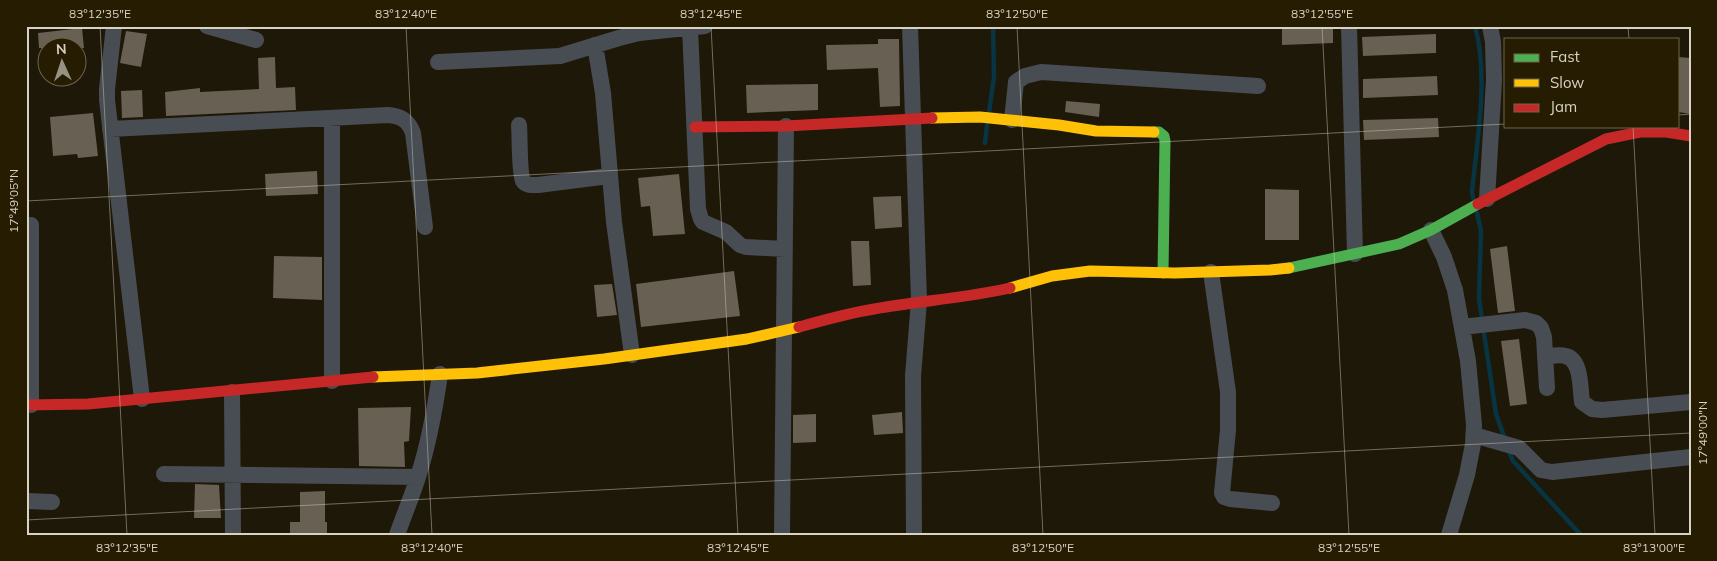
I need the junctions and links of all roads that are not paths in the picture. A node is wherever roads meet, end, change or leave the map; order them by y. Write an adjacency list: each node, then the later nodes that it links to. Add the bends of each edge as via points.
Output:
1 (114, 26): 17 (street, via 107,89)
2 (207, 26): 7 (street)
3 (910, 26): 12 (street)
4 (1349, 26): 25 (street)
5 (1490, 26): 20 (street, via 1494,42 1494,80)
6 (697, 27): 8 (street, via 639,34); 16 (street)
7 (256, 40)
8 (595, 46): 9 (street, via 552,56); 19 (street, via 604,93)
9 (438, 62)
10 (1258, 86): 13 (street, via 1062,73 1032,74 1016,82)
11 (332, 118): 17 (street); 22 (street, via 388,115 403,119 410,125); 34 (street)
12 (914, 118): 13 (street); 15 (street); 28 (street)
13 (1005, 119): 27 (street, via 1096,131 1151,130 1162,133 1165,141)
14 (519, 124): 19 (street, via 521,172 523,181 528,185)
15 (786, 126): 16 (street); 24 (street)
16 (696, 127): 24 (street, via 701,219 726,232 740,245)
17 (110, 129): 37 (street)
18 (1691, 136): 20 (street, via 1640,132 1606,139)
19 (609, 176): 31 (street)
20 (1484, 200): 23 (street)
21 (31, 225): 39 (street)
22 (425, 227)
23 (1430, 230): 25 (street, via 1399,244); 29 (street, via 1456,290)
24 (785, 249): 30 (street)
25 (1355, 254): 26 (street, via 1270,270)
26 (1211, 272): 27 (street); 47 (street, via 1228,392 1222,493 1230,500)
27 (1163, 273): 28 (street, via 1071,273 985,293)
28 (919, 301): 30 (street, via 874,308); 51 (street, via 913,376)
29 (1476, 325): 32 (street, via 1526,320 1536,323 1544,337); 40 (street, via 1468,361)
30 (784, 331): 31 (street); 50 (street)
31 (632, 355): 33 (street, via 513,370)
32 (1545, 357): 35 (street); 38 (street, via 1565,356 1574,361 1582,402 1592,409)
33 (440, 374): 34 (street); 44 (street, via 432,424)
34 (332, 381): 36 (street)
35 (1548, 388)
36 (232, 392): 37 (street); 43 (street)
37 (142, 399): 39 (street)
38 (1691, 402)
39 (29, 405)
40 (1474, 435): 41 (street, via 1507,444 1526,454 1541,470 1552,472); 52 (street, via 1467,475)
41 (1691, 457)
42 (164, 474): 43 (street)
43 (232, 474): 44 (street); 48 (street)
44 (418, 477): 49 (street)
45 (26, 501): 46 (street)
46 (52, 502)
47 (1272, 503)
48 (233, 535)
49 (397, 535)
50 (782, 535)
51 (914, 535)
52 (1449, 535)

